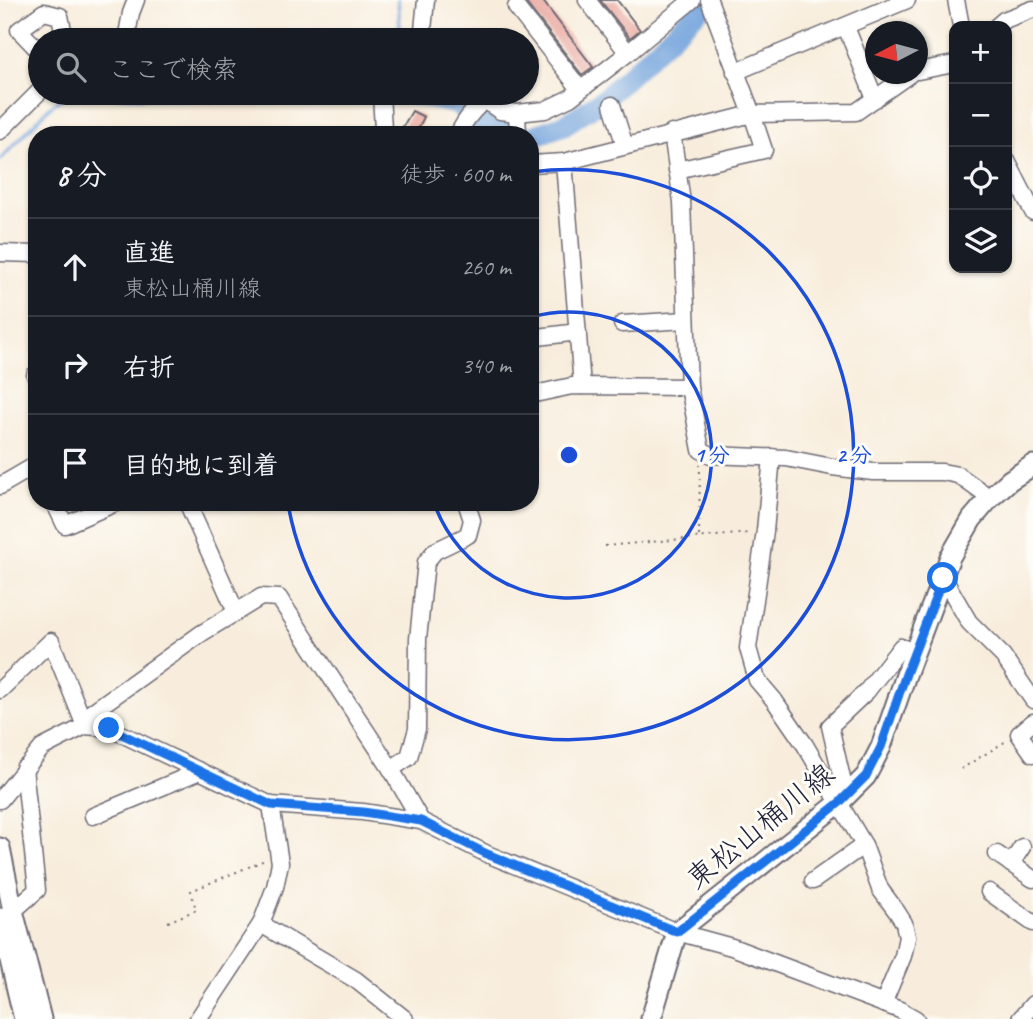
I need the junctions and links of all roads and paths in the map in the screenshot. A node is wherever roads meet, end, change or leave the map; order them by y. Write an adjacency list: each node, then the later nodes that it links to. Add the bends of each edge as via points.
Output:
1 (136, 0): 15 (street)
2 (426, 0): 16 (street)
3 (587, 0): 20 (street)
4 (709, 0): 23 (street)
5 (907, 0): 8 (street)
6 (956, 0): 11 (street)
7 (681, 4): 20 (street)
8 (885, 4): 13 (street)
9 (516, 7): 17 (street)
10 (1033, 9): 12 (street)
11 (960, 21)
12 (1002, 21)
13 (846, 27): 23 (street); 26 (street)
14 (62, 28): 19 (street, via 60,16 44,12 19,30)
15 (128, 28)
16 (423, 28)
17 (532, 28)
18 (539, 36): 25 (street)
19 (28, 39)
20 (628, 53): 25 (street)
21 (949, 65): 22 (street)
22 (928, 69)
23 (736, 72): 33 (street)
24 (896, 84): 26 (street)
25 (580, 89): 32 (street, via 545,110)
26 (876, 99): 33 (street, via 856,111)
27 (28, 103): 37 (street)
28 (382, 105): 34 (street)
29 (477, 105): 35 (street)
30 (494, 105): 32 (street, via 500,111)
31 (612, 105): 39 (street)
32 (517, 113): 36 (street)
33 (752, 114): 38 (street); 42 (street, via 764,150)
34 (383, 126)
35 (462, 126)
36 (518, 126)
37 (0, 131)
38 (671, 133): 39 (street); 42 (street)
39 (625, 146): 40 (street)
40 (564, 162): 41 (street); 49 (street)
41 (539, 163)
42 (677, 170): 47 (street)
43 (1012, 170): 44 (street)
44 (1033, 212)
45 (0, 253): 46 (street)
46 (28, 254)
47 (686, 320): 48 (street); 52 (street)
48 (622, 324)
49 (578, 332): 50 (street); 51 (street)
50 (539, 337)
51 (582, 386): 52 (street); 53 (street)
52 (689, 387): 54 (street)
53 (539, 392)
54 (701, 450): 55 (street, via 712,455); 65 (path)
55 (772, 457): 59 (street, via 873,472 943,472 958,475); 64 (street)
56 (1031, 469): 59 (main road, 東松山桶川線)
57 (28, 470): 58 (street)
58 (0, 486)
59 (990, 498): 67 (main road, 東松山桶川線, via 972,519)
60 (58, 511): 61 (street, via 65,526)
61 (98, 511)
62 (192, 511): 68 (street)
63 (469, 511): 77 (street, via 468,536 435,551 426,562 418,639 417,729 409,757)
64 (765, 531): 65 (path); 81 (street, via 748,648 757,680)
65 (699, 538): 66 (path)
66 (605, 546)
67 (943, 578): 69 (main road, 東松山桶川線); 71 (street, via 969,622 1003,656)
68 (236, 612): 73 (street, via 92,712); 77 (street, via 261,597 279,597)
69 (914, 653): 81 (main road, 東松山桶川線, via 881,747 866,776); 81 (street, via 901,647 867,691 830,726)
70 (0, 690): 73 (street, via 51,641)
71 (1033, 700)
72 (1033, 722): 74 (street)
73 (85, 726): 76 (street, via 42,748); 79 (street, via 109,728)
74 (1019, 734): 75 (street); 78 (path)
75 (1033, 754)
76 (24, 768): 80 (street); 94 (street, via 37,890)
77 (391, 769): 84 (street)
78 (961, 769)
79 (200, 771): 82 (street); 83 (street)
80 (0, 800)
81 (842, 800): 85 (street); 98 (main road, 東松山桶川線)
82 (271, 805): 84 (street); 89 (street)
83 (93, 816)
84 (421, 821): 98 (street, via 487,854)
85 (864, 845): 92 (street); 99 (street, via 880,890 904,923 907,937)
86 (1023, 847): 90 (street)
87 (0, 848): 94 (main road)
88 (997, 854): 90 (street)
89 (279, 855): 95 (path, via 191,891 196,910); 96 (street, via 275,887)
90 (1011, 864): 91 (street)
91 (1033, 879)
92 (813, 881)
93 (989, 892): 97 (street)
94 (7, 915): 101 (main road); 102 (main road)
95 (168, 922)
96 (261, 923): 103 (street); 104 (street, via 356,980)
97 (1033, 923)
98 (677, 932): 99 (street, via 732,947); 105 (main road, 東松山桶川線)
99 (883, 1004): 106 (street)
100 (1033, 1004): 107 (street)
101 (24, 1019)
102 (41, 1019)
103 (198, 1019)
104 (405, 1019)
105 (652, 1019)
106 (916, 1019)
107 (1020, 1019)

